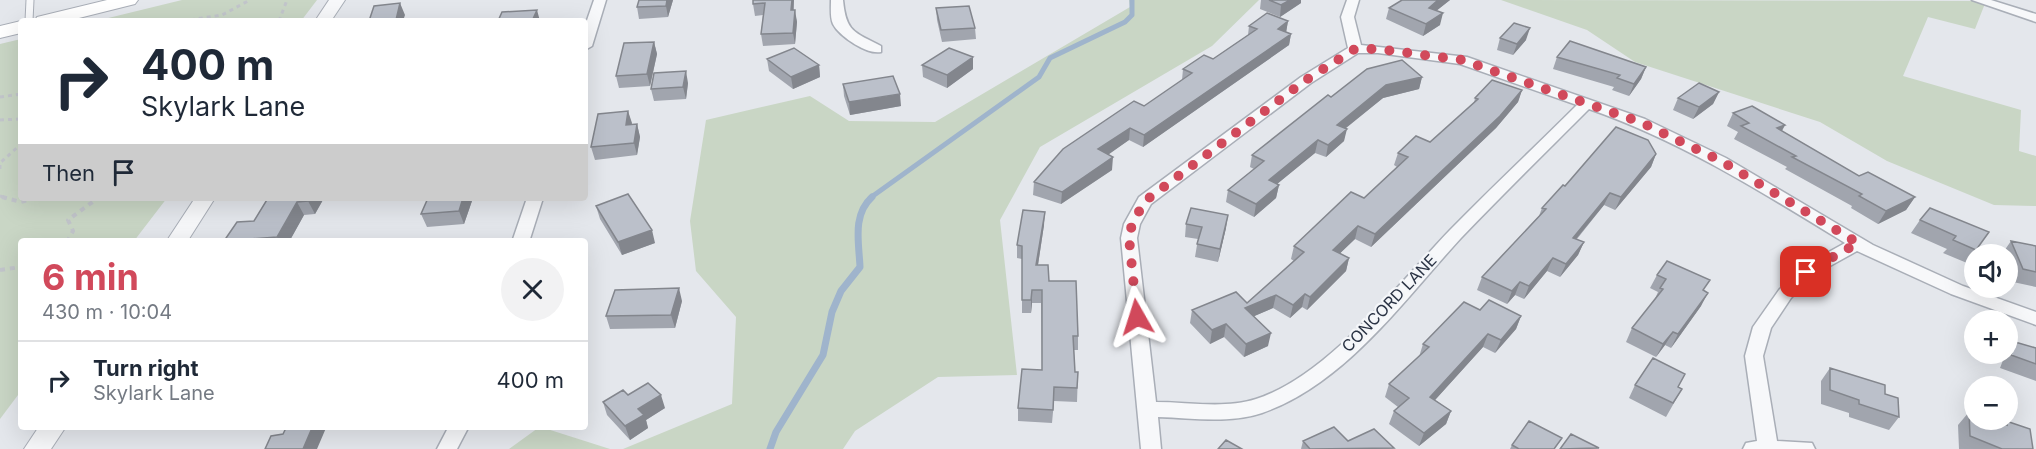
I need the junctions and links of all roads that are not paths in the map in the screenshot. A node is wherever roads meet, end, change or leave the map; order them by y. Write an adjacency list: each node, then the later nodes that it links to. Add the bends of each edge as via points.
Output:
1 (30, 0): 8 (lane)
2 (129, 0): 9 (main road)
3 (337, 0): 10 (street)
4 (600, 0): 14 (street)
5 (837, 0): 15 (street, via 839,23 852,36)
6 (1353, 0): 16 (street, via 1347,15)
7 (1978, 0): 11 (street)
8 (29, 18)
9 (56, 18)
10 (325, 18)
11 (2036, 18)
12 (18, 28): 13 (main road)
13 (0, 32)
14 (588, 37)
15 (876, 49)
16 (1355, 49): 17 (street, via 1462,60); 24 (street, via 1306,80 1145,201 1129,238)
17 (1586, 104): 22 (street, via 1640,122 1697,148); 24 (street, CONCORD LANE, via 1351,345 1306,382 1281,398 1256,407)
18 (203, 201): 20 (street)
19 (534, 201): 21 (street)
20 (179, 238)
21 (521, 238)
22 (1858, 243): 23 (street, via 1957,290); 27 (street, via 1806,272 1762,327 1754,356)
23 (2036, 319)
24 (1146, 409): 30 (street)
25 (51, 430): 28 (street)
26 (457, 430): 29 (street)
27 (1760, 448): 31 (street)
28 (37, 449)
29 (447, 449)
30 (1151, 449)
31 (1806, 449)

